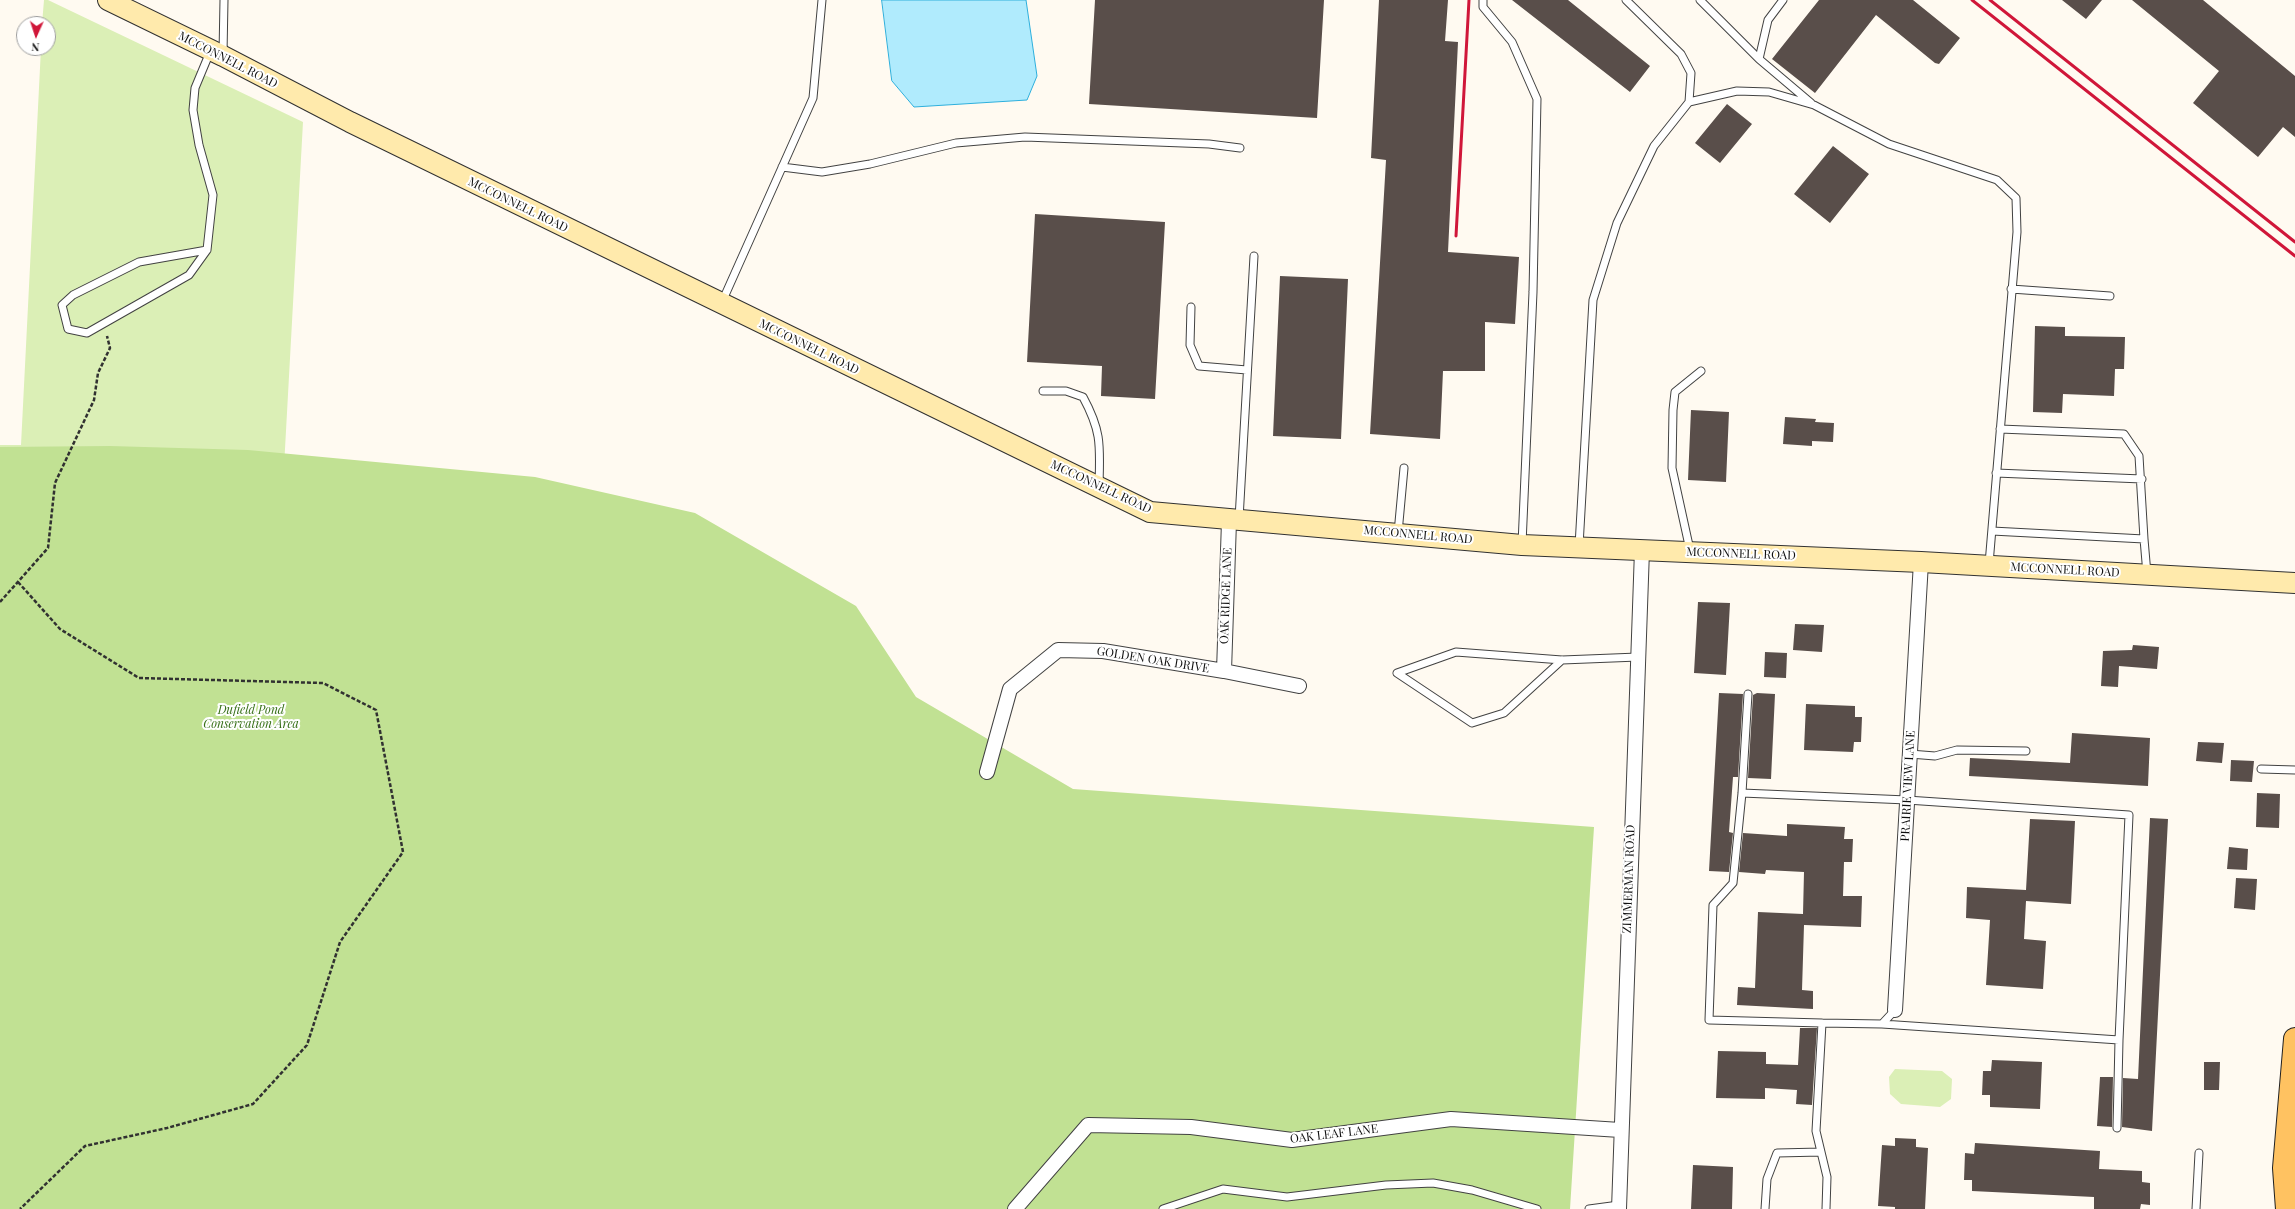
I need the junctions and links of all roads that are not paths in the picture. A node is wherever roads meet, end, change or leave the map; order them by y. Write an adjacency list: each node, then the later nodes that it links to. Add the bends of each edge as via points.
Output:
1 (108, 0): 8 (street, MCCONNELL ROAD)
2 (224, 0): 8 (lane)
3 (822, 0): 13 (lane, via 813,98)
4 (1483, 0): 32 (lane, via 1483,7 1512,42 1537,99 1533,292)
5 (1626, 0): 10 (lane, via 1680,54 1691,73)
6 (1700, 0): 9 (lane)
7 (1783, 0): 9 (lane, via 1768,20)
8 (217, 53): 14 (lane, via 196,88 193,110 199,145 213,195); 18 (street, MCCONNELL ROAD, via 350,122)
9 (1759, 59): 11 (lane)
10 (1688, 102): 11 (lane, via 1737,91 1769,92); 33 (lane, via 1650,153 1617,223 1593,300)
11 (1814, 105): 16 (lane, via 1890,144 1997,180 2016,198 2017,232)
12 (1240, 148): 13 (lane, via 1209,144 1025,137 956,143 870,164 822,172)
13 (782, 167): 18 (lane)
14 (207, 250): 14 (lane, via 139,262 73,295 62,305 68,329 87,333 104,324 189,275)
15 (1254, 256): 20 (lane)
16 (2011, 289): 17 (lane); 23 (lane)
17 (2110, 296)
18 (721, 304): 27 (street, MCCONNELL ROAD)
19 (1191, 307): 20 (lane, via 1190,345 1199,366)
20 (1247, 370): 28 (lane)
21 (1701, 371): 35 (lane, via 1675,392 1673,410 1672,468)
22 (1043, 392): 27 (lane, via 1066,391 1082,397 1094,417 1100,440)
23 (2000, 429): 25 (lane); 26 (lane, via 2124,434 2139,456)
24 (1404, 468): 30 (lane)
25 (1996, 473): 26 (lane); 29 (lane)
26 (2142, 479): 31 (lane)
27 (1099, 488): 28 (street, MCCONNELL ROAD, via 1150,512)
28 (1234, 521): 30 (street, MCCONNELL ROAD); 42 (street, OAK RIDGE LANE)
29 (1992, 531): 31 (lane); 37 (lane)
30 (1398, 533): 32 (street, MCCONNELL ROAD)
31 (2144, 539): 38 (lane)
32 (1522, 545): 33 (street, MCCONNELL ROAD)
33 (1579, 547): 34 (street, MCCONNELL ROAD)
34 (1642, 550): 35 (street, MCCONNELL ROAD); 40 (street, ZIMMERMAN ROAD)
35 (1691, 552): 36 (street, MCCONNELL ROAD)
36 (1921, 562): 37 (street, MCCONNELL ROAD); 46 (street, PRAIRIE VIEW LANE)
37 (1989, 566): 38 (street, MCCONNELL ROAD)
38 (2147, 575): 39 (street, MCCONNELL ROAD)
39 (2295, 583)
40 (1638, 657): 41 (lane); 60 (street, ZIMMERMAN ROAD)
41 (1562, 660): 41 (lane, via 1456,652 1397,673 1472,723 1504,713)
42 (1224, 671): 43 (street, GOLDEN OAK DRIVE); 49 (street, GOLDEN OAK DRIVE, via 1103,651 1058,650 1010,689)
43 (1299, 686)
44 (1748, 694): 50 (lane)
45 (2026, 751): 46 (lane, via 1957,750 1936,756)
46 (1910, 754): 51 (street, PRAIRIE VIEW LANE)
47 (2260, 768): 48 (lane)
48 (2295, 770)
49 (987, 772)
50 (1742, 793): 51 (lane); 53 (lane, via 1733,883 1713,905 1709,1020)
51 (1907, 800): 52 (street, PRAIRIE VIEW LANE); 56 (lane, via 2129,815)
52 (1895, 1010): 54 (lane)
53 (1822, 1023): 54 (lane); 61 (lane, via 1816,1132)
54 (1882, 1024): 56 (lane)
55 (2295, 1039): 57 (main road)
56 (2119, 1040): 59 (lane)
57 (2294, 1071): 58 (main road)
58 (2291, 1112): 71 (main road, via 2284,1168)
59 (2117, 1128)
60 (1620, 1130): 63 (street, ZIMMERMAN ROAD); 64 (street, OAK LEAF LANE, via 1451,1119 1292,1140 1191,1126 1088,1124)
61 (1821, 1152): 68 (lane, via 1777,1153 1767,1179); 69 (lane, via 1827,1177)
62 (2199, 1153): 70 (lane)
63 (1619, 1207): 67 (lane)
64 (1015, 1209)
65 (1163, 1209): 66 (lane, via 1223,1189 1287,1197 1386,1185 1433,1183 1472,1190)
66 (1537, 1209)
67 (1589, 1209)
68 (1765, 1209)
69 (1826, 1209)
70 (2196, 1209)
71 (2287, 1209)

